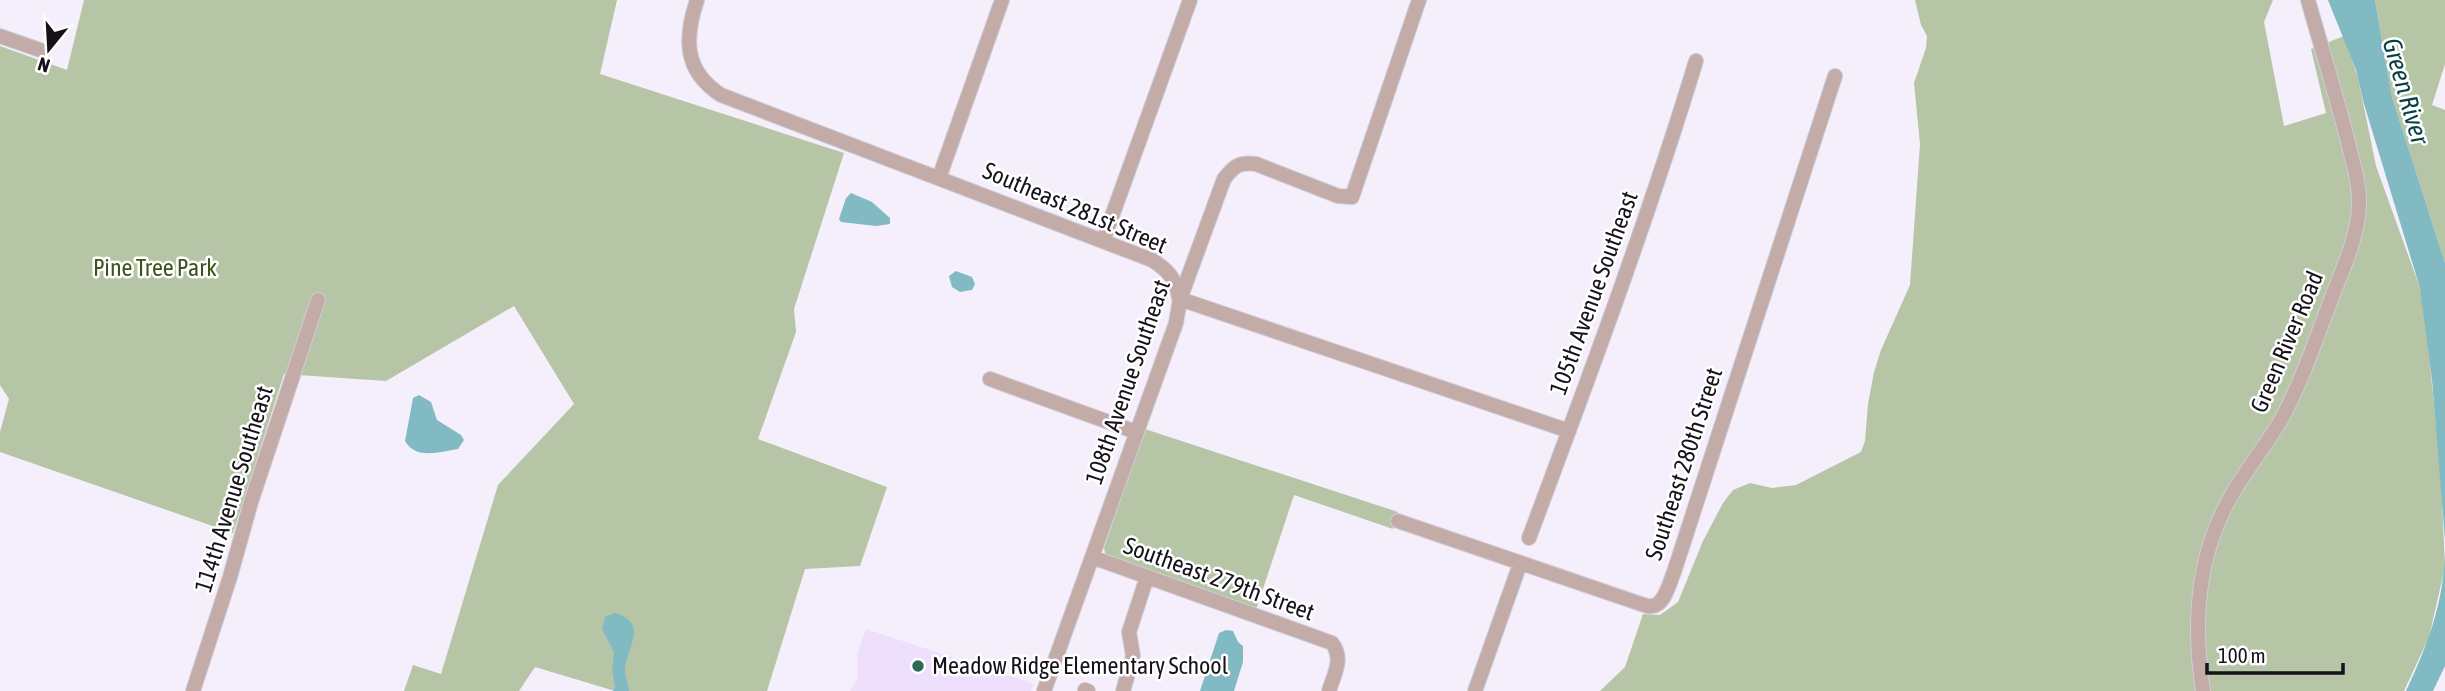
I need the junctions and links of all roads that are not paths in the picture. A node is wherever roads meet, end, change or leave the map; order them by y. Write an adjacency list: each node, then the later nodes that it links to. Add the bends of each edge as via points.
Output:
1 (697, 0): 10 (street, Southeast 281st Street, via 688,34 690,52 698,75 709,87)
2 (1002, 0): 10 (street)
3 (1190, 0): 11 (street)
4 (1419, 0): 12 (street, 108th Avenue Southeast, via 1352,197 1256,164 1234,166 1224,178)
5 (2308, 0): 27 (street, Green River Road, via 2355,170 2359,213 2352,243 2294,394 2228,501 2212,540 2197,608)
6 (0, 36): 7 (street)
7 (43, 51)
8 (1696, 61): 15 (street, 105th Avenue Southeast)
9 (1835, 76): 20 (street, Southeast 280th Street, via 1663,598 1652,606 1641,604)
10 (939, 177): 11 (street, Southeast 281st Street)
11 (1103, 241): 12 (street, Southeast 281st Street, via 1164,268 1177,285)
12 (1180, 299): 15 (street); 16 (street, 108th Avenue Southeast, via 1176,323)
13 (317, 300): 22 (street, 114th Avenue Southeast)
14 (990, 379): 16 (street)
15 (1569, 430): 18 (street, 105th Avenue Southeast)
16 (1136, 432): 19 (street, 108th Avenue Southeast)
17 (1398, 521): 20 (street, Southeast 280th Street)
18 (1529, 538)
19 (1092, 557): 21 (street, Southeast 279th Street); 23 (street, 108th Avenue Southeast)
20 (1520, 564): 26 (street)
21 (1147, 577): 24 (street, via 1129,632 1133,656); 25 (street, Southeast 279th Street, via 1332,643 1338,662)
22 (193, 691)
23 (1044, 691)
24 (1123, 691)
25 (1329, 691)
26 (1475, 691)
27 (2203, 691)

